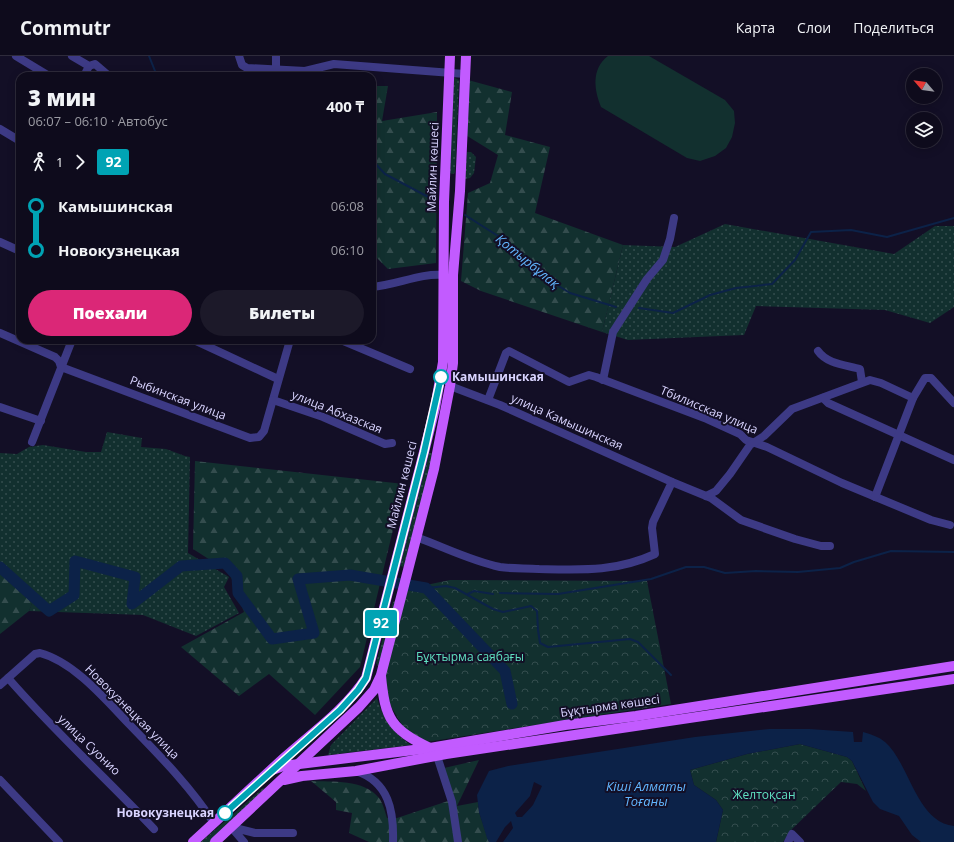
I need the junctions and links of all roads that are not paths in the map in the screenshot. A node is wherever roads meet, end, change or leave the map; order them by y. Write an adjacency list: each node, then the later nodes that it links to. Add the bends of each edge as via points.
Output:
1 (16, 56): 9 (street)
2 (72, 56): 7 (street)
3 (240, 56): 8 (street, via 242,65 247,68)
4 (276, 56): 8 (street)
5 (450, 56): 12 (main road, Майлин көшесі)
6 (466, 56): 13 (main road)
7 (89, 66): 10 (street); 11 (street, via 95,64)
8 (276, 71): 12 (street, via 305,72 334,64)
9 (42, 72)
10 (86, 72)
11 (105, 72)
12 (449, 74): 13 (street); 17 (main road, Майлин көшесі)
13 (465, 74): 16 (main road)
14 (0, 129): 15 (street)
15 (16, 139)
16 (461, 173): 17 (main road, via 452,179); 36 (main road, via 453,275 453,363)
17 (445, 175): 21 (main road, Майлин көшесі)
18 (674, 218): 34 (street, via 663,260 647,278 613,332)
19 (0, 242): 20 (street)
20 (16, 249)
21 (443, 275): 22 (street, via 433,274); 60 (main road, Майлин көшесі, via 444,328 441,376 366,678 340,710)
22 (376, 286)
23 (0, 333): 24 (street, Рыбинская улица)
24 (16, 340)
25 (25, 344): 31 (street, Рыбинская улица, via 55,357)
26 (70, 344): 31 (street)
27 (203, 344): 33 (street)
28 (289, 344): 33 (street, Рыбинская улица)
29 (351, 344): 32 (street)
30 (818, 351): 35 (street, via 834,363 860,369)
31 (61, 367): 39 (street, Рыбинская улица, via 250,438 259,437 264,431); 43 (street)
32 (410, 369)
33 (278, 379): 39 (street, Рыбинская улица)
34 (603, 380): 40 (street, Тбилисская улица, via 589,375 569,382 509,351); 47 (street, Тбилисская улица, via 707,419)
35 (862, 382): 37 (street); 38 (street, via 870,380 881,383)
36 (450, 386): 40 (street, улица Камышинская); 53 (main road, via 434,468)
37 (823, 398): 44 (street, via 828,403); 47 (street, via 792,409)
38 (913, 398): 41 (street, via 925,378 931,378); 44 (street)
39 (273, 400): 46 (street, улица Абхазская, via 323,417 386,444)
40 (488, 400): 49 (street, улица Камышинская)
41 (954, 403)
42 (0, 407): 43 (street)
43 (41, 421): 45 (street)
44 (898, 435): 48 (street); 51 (street)
45 (32, 442)
46 (392, 443)
47 (756, 443): 50 (street, via 750,445 716,491); 51 (street, Тбилисская улица)
48 (954, 460)
49 (672, 482): 50 (street, улица Камышинская); 53 (street, via 653,522 655,554 624,566 596,570 500,567)
50 (706, 496): 54 (street, улица Камышинская, via 726,507 741,520 795,539)
51 (875, 497): 52 (street, Тбилисская улица, via 930,520)
52 (950, 525)
53 (416, 537): 56 (main road)
54 (830, 546)
55 (954, 666): 61 (main road, Бұқтырма көшесі, via 570,724)
56 (381, 675): 61 (main road, via 385,707 394,724 411,739); 63 (main road, via 374,690 359,707)
57 (8, 678): 59 (street, Новокузнецкая улица); 69 (street, Новокузнецкая улица, via 35,654 40,653 82,676 171,767); 71 (street, улица Суонио, via 37,712 110,782)
58 (954, 679): 62 (main road, Бұқтырма көшесі)
59 (0, 685)
60 (307, 738): 63 (main road); 65 (main road, Майлин көшесі)
61 (430, 748): 63 (main road, Бұқтырма көшесі)
62 (437, 756): 64 (main road, Бұқтырма көшесі); 78 (street, via 452,802)
63 (304, 762): 65 (main road, Бұқтырма көшесі, via 277,767); 66 (main road); 68 (main road)
64 (356, 770): 66 (main road, Бұқтырма көшесі); 77 (street, via 372,778 384,794 393,812)
65 (270, 771): 69 (main road, Майлин көшесі)
66 (319, 774): 68 (main road, Бұқтырма көшесі)
67 (0, 780): 73 (street)
68 (282, 780): 70 (main road)
69 (214, 823): 74 (main road, Майлин көшесі)
70 (231, 827): 72 (street, via 255,833); 75 (main road); 76 (street)
71 (154, 829)
72 (293, 833)
73 (59, 842)
74 (193, 842)
75 (215, 842)
76 (244, 842)
77 (393, 842)
78 (458, 842)
79 (788, 842): 80 (street, via 792,834)
80 (800, 842)

